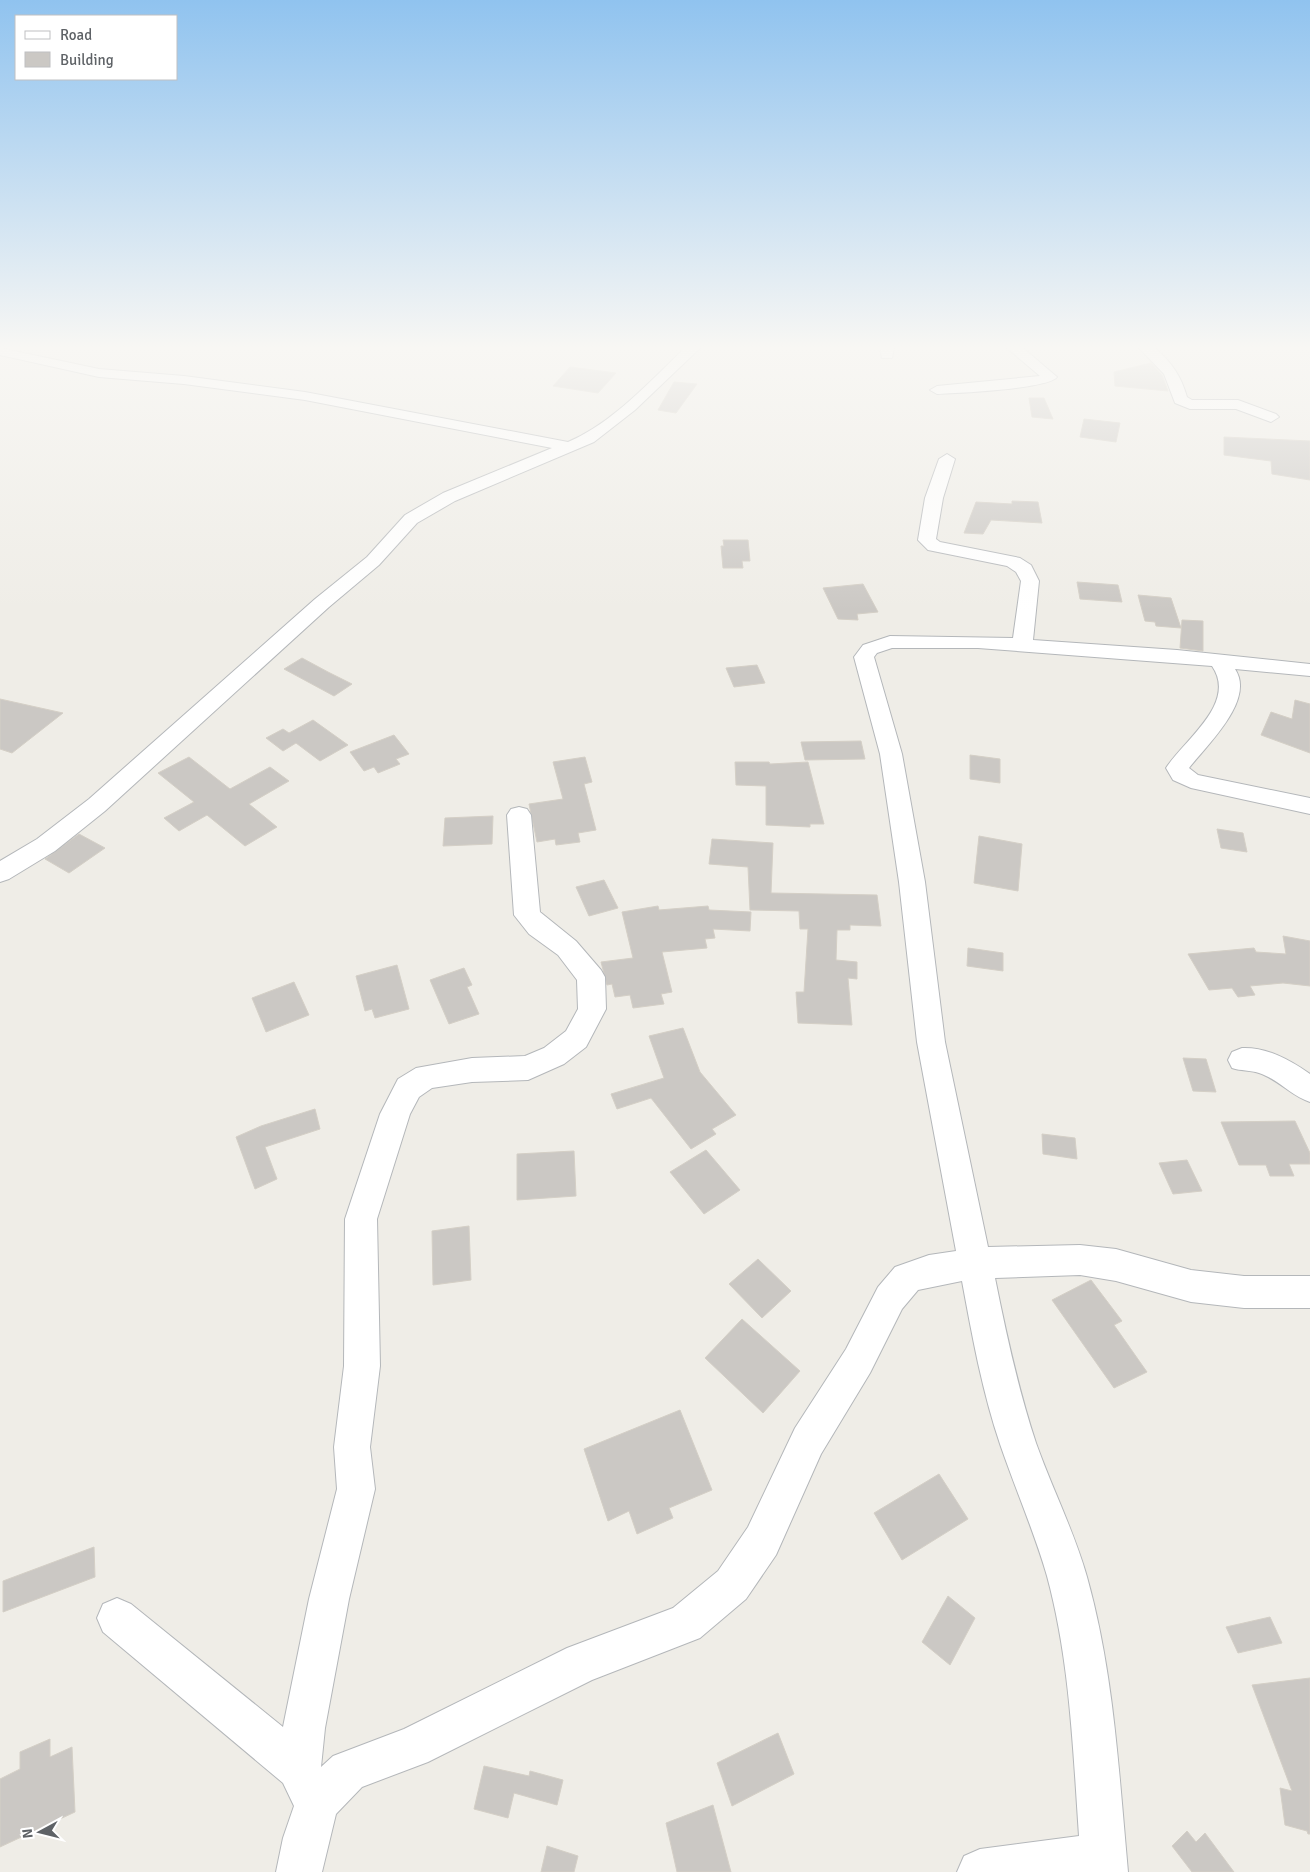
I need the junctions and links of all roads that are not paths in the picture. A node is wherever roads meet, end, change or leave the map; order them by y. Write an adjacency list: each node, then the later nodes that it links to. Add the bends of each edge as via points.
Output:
1 (511, 435): 3 (street)
2 (593, 435): 3 (street)
3 (572, 447): 10 (street, via 449,497 411,519 373,561 97,805 46,845)
4 (947, 459): 5 (street, via 934,498 927,540 946,550 1013,562 1024,569 1030,581)
5 (1022, 645): 6 (street); 13 (street, via 890,642 870,649 864,657 891,754 912,882 931,1042)
6 (1218, 661): 7 (street); 8 (street, via 1227,669 1231,683 1228,696 1214,724 1177,768 1181,776 1190,781)
7 (1310, 670)
8 (1310, 806)
9 (519, 815): 16 (street, via 527,915 568,948 591,977 592,1009 576,1039 554,1056 528,1068 472,1070 426,1077 408,1088 395,1114 361,1219 362,1366 352,1447 356,1489 329,1599 304,1728)
10 (0, 873)
11 (1242, 1060): 12 (street, via 1253,1058 1288,1074)
12 (1310, 1090)
13 (976, 1263): 14 (street, via 1080,1260 1116,1265 1191,1286 1244,1292); 16 (street, via 908,1278 890,1298 858,1361 808,1441 762,1541 732,1584 686,1624 582,1663 413,1746); 17 (street, via 989,1334 1018,1443 1067,1577 1089,1680)
14 (1310, 1292)
15 (117, 1618): 16 (street)
16 (309, 1785): 18 (street, via 306,1838)
17 (1105, 1864): 19 (street)
18 (298, 1872)
19 (980, 1872)

